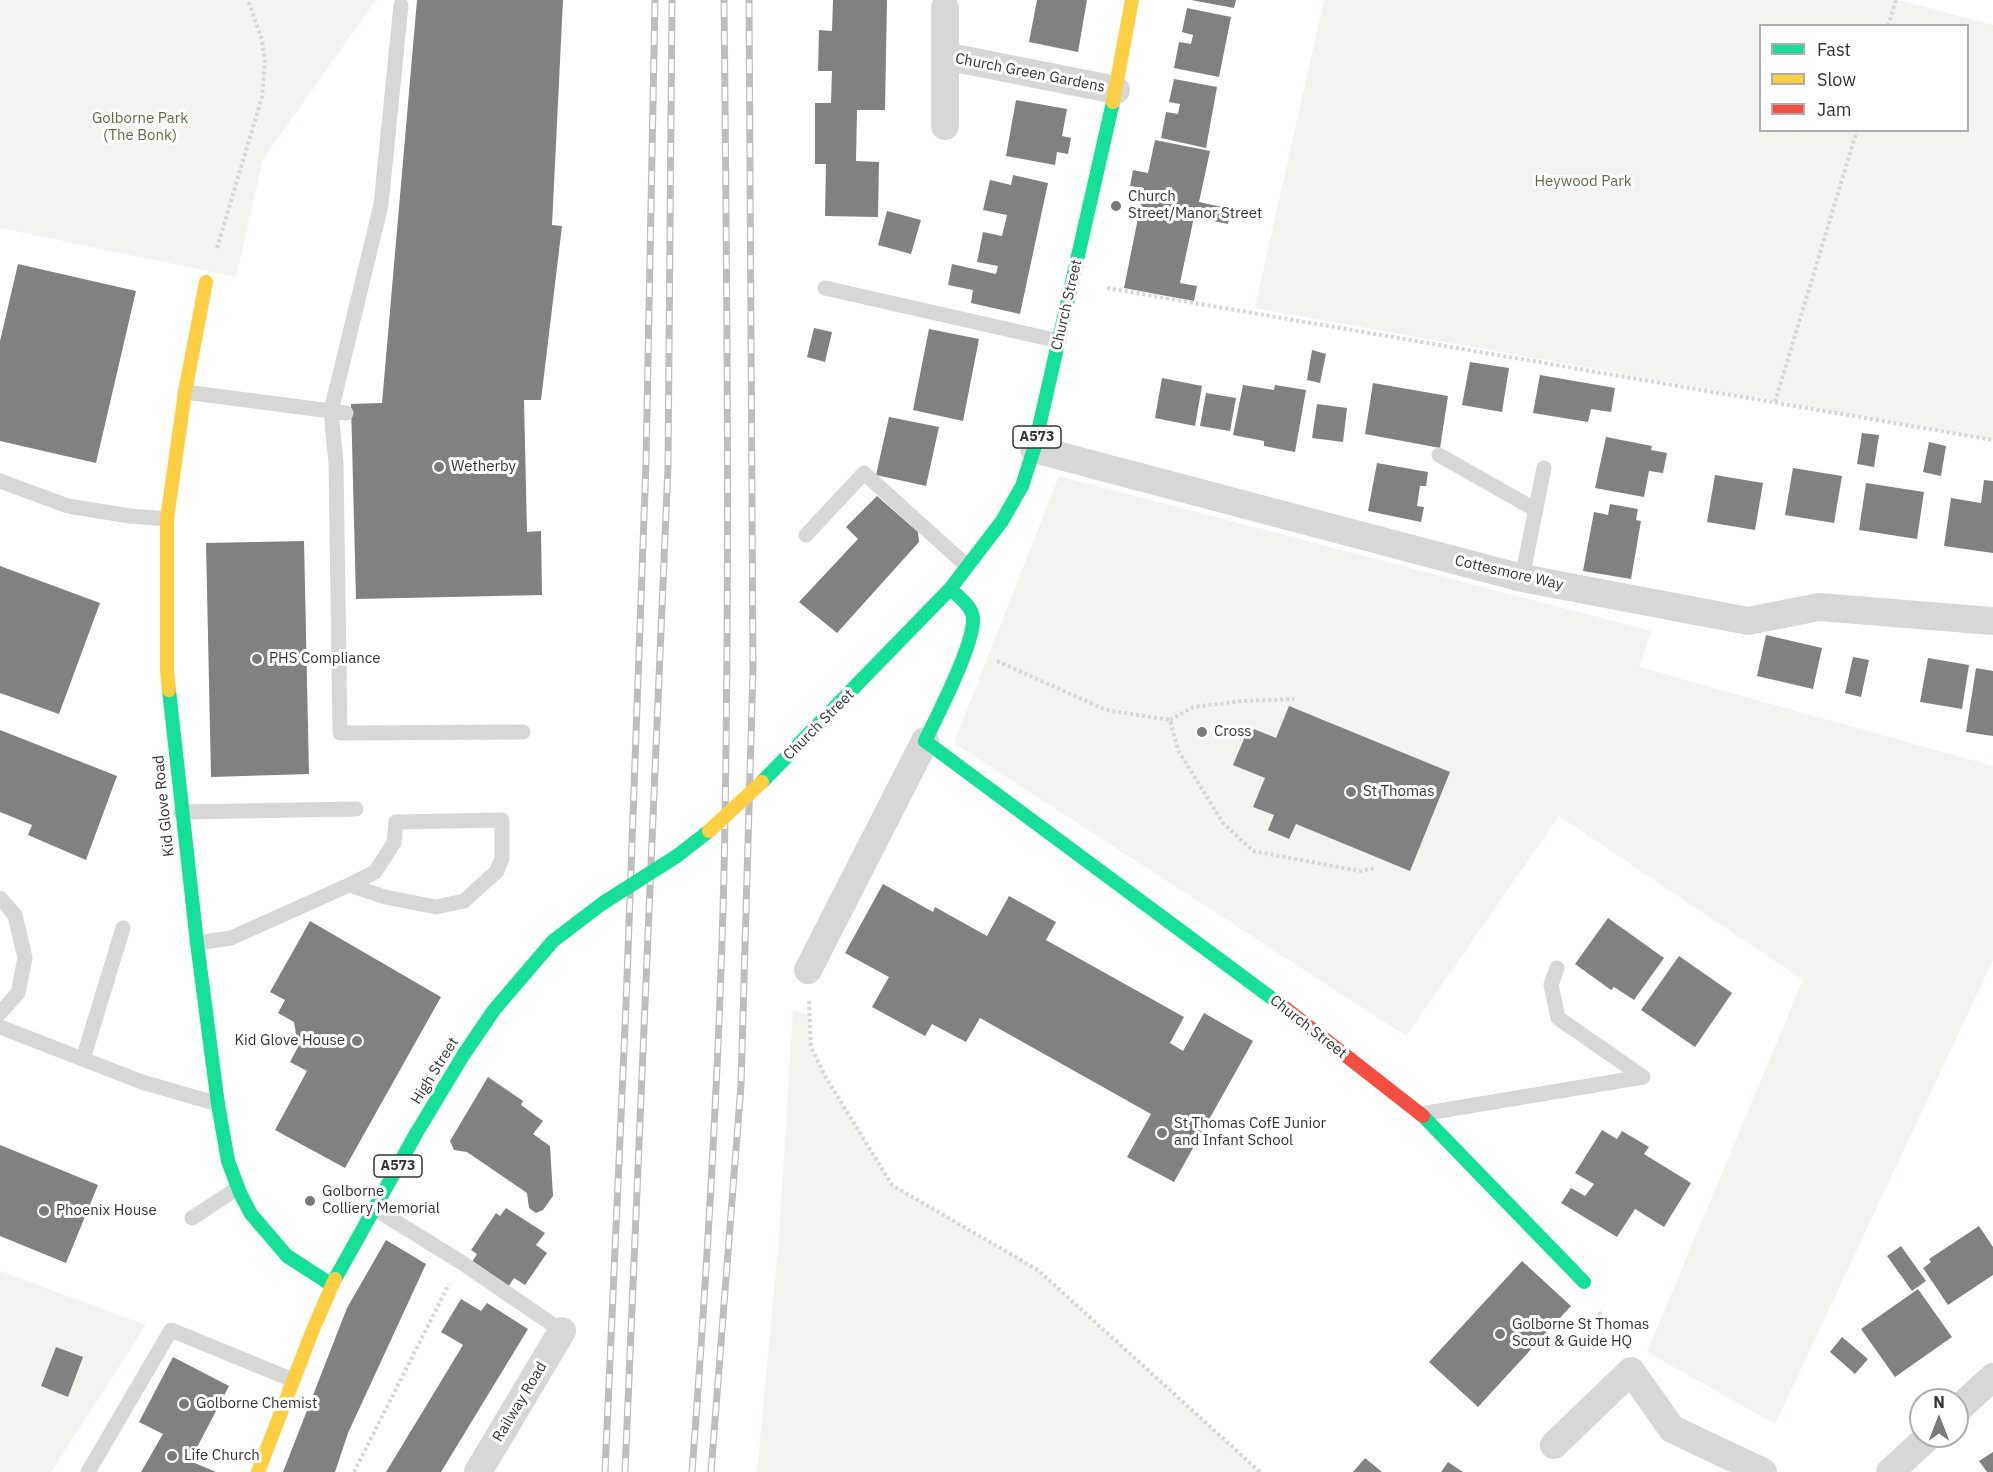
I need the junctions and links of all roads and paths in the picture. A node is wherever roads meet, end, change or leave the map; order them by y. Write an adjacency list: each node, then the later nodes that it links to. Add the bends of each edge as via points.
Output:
1 (248, 0): 11 (path, via 262,40 262,97)
2 (1132, 0): 8 (street, Church Street / A573)
3 (1896, 0): 6 (path)
4 (401, 5): 17 (lane, via 381,205)
5 (945, 9): 7 (street)
6 (1889, 24)
7 (945, 56): 8 (street, Church Green Gardens); 9 (street)
8 (1116, 90): 12 (street, Church Street / A573)
9 (945, 126)
10 (1856, 132): 16 (path)
11 (206, 282): 15 (street, Kid Glove Road)
12 (1073, 283): 14 (street, Church Street / A573); 16 (path)
13 (825, 288): 14 (lane)
14 (1059, 340): 19 (street, Church Street / A573)
15 (185, 392): 17 (lane); 24 (street, Kid Glove Road)
16 (1775, 402): 18 (path)
17 (338, 412): 33 (lane, via 340,733)
18 (1993, 440)
19 (1034, 448): 26 (street, Church Street / A573, via 1012,504); 27 (street, Cottesmore Way)
20 (1439, 455): 23 (lane)
21 (1544, 468): 23 (lane)
22 (0, 481): 24 (lane, via 68,506)
23 (1536, 510): 27 (lane)
24 (167, 519): 37 (street, Kid Glove Road, via 167,671)
25 (806, 535): 26 (lane, via 864,473)
26 (967, 566): 28 (street, Church Street / A573)
27 (1522, 578): 29 (street, Cottesmore Way, via 1748,621 1820,607)
28 (950, 589): 30 (street, via 973,617); 35 (street, Church Street / A573)
29 (1993, 621)
30 (967, 646): 32 (path, via 1106,710); 34 (street)
31 (1294, 699): 32 (path, via 1242,700 1193,707)
32 (1170, 720): 38 (path, via 1178,750 1223,823 1253,851 1360,871)
33 (522, 732)
34 (925, 741): 44 (street); 49 (street, Church Street)
35 (762, 782): 51 (street, High Street / A573, bridge, via 677,856 603,903 553,941 494,1010 464,1054)
36 (356, 808): 37 (lane)
37 (181, 812): 42 (street, Kid Glove Road)
38 (1375, 868)
39 (349, 885): 39 (lane, via 375,872 394,843 396,822 502,820 502,858 497,871 464,901 436,907); 42 (lane, via 231,938)
40 (0, 898): 45 (lane, via 15,915 24,958 18,993)
41 (123, 928): 47 (lane)
42 (197, 943): 48 (street, Kid Glove Road)
43 (1557, 968): 49 (lane, via 1551,985 1558,1018 1643,1077)
44 (808, 970): 67 (path, via 811,1047 892,1185 1038,1270)
45 (0, 1013)
46 (0, 1027): 47 (lane)
47 (83, 1059): 48 (lane, via 141,1082)
48 (218, 1104): 50 (street, Kid Glove Road, via 228,1161)
49 (1421, 1114): 54 (street, Church Street)
50 (238, 1188): 52 (lane); 55 (street, Kid Glove Road, via 251,1214 287,1256)
51 (375, 1209): 53 (lane); 55 (street, High Street / A573)
52 (192, 1218)
53 (461, 1262): 56 (lane); 65 (path)
54 (1584, 1282): 57 (path)
55 (332, 1285): 59 (street, High Street / A573)
56 (562, 1331): 66 (street, Railway Road)
57 (1631, 1371): 61 (street); 68 (street, via 1672,1429)
58 (1993, 1377): 60 (street)
59 (293, 1380): 63 (lane, via 171,1330); 64 (street, High Street / A573)
60 (1969, 1399)
61 (1554, 1445)
62 (1916, 1448): 69 (street)
63 (88, 1472)
64 (258, 1472)
65 (354, 1472)
66 (478, 1472)
67 (1260, 1472)
68 (1763, 1472)
69 (1890, 1472)

